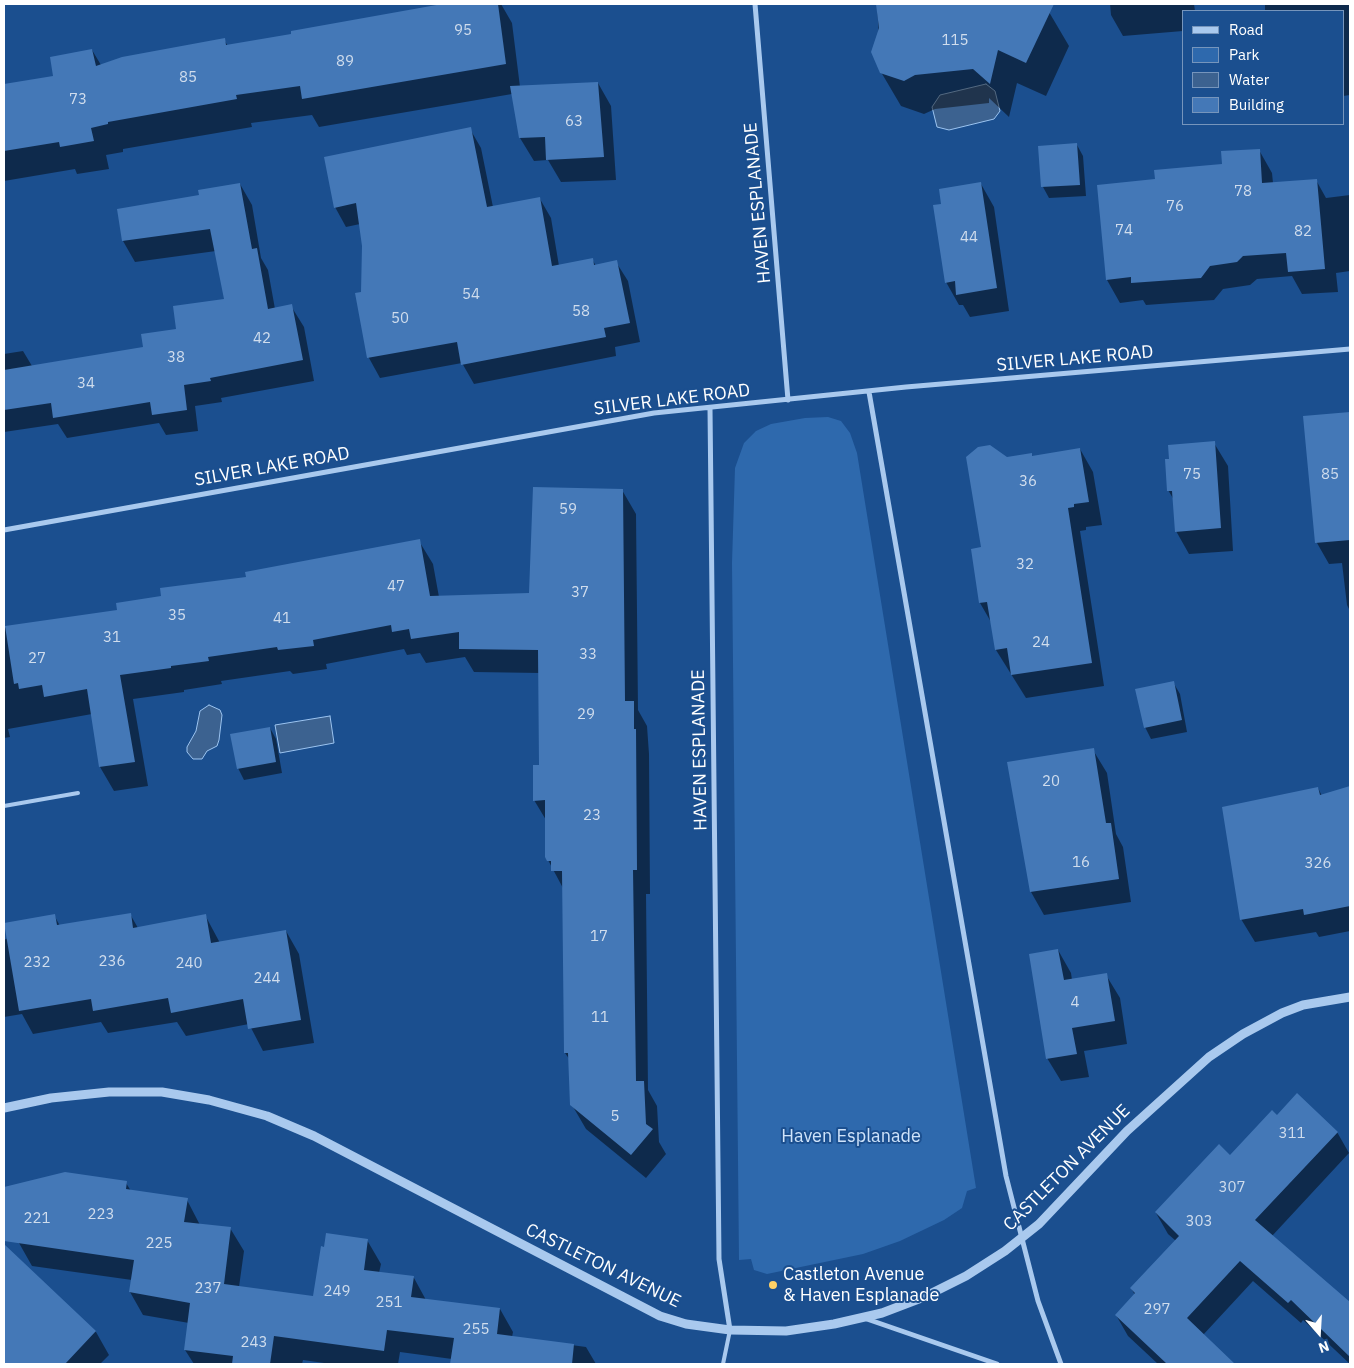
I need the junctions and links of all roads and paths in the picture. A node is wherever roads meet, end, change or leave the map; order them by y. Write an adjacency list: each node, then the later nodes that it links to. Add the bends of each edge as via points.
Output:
1 (755, 4): 4 (street, HAVEN ESPLANADE)
2 (1350, 349): 3 (street, SILVER LAKE ROAD)
3 (869, 392): 4 (street, SILVER LAKE ROAD); 11 (street, via 1006,1176)
4 (788, 400): 5 (street, SILVER LAKE ROAD)
5 (710, 408): 6 (street, SILVER LAKE ROAD, via 654,413); 13 (street, HAVEN ESPLANADE, via 719,1260)
6 (4, 530)
7 (78, 793): 8 (lane)
8 (4, 806)
9 (1350, 996): 11 (street, CASTLETON AVENUE, via 1303,1005 1282,1013 1210,1057 1127,1131 1056,1208)
10 (4, 1108): 13 (street, CASTLETON AVENUE, via 81,1094 144,1092 209,1100 266,1116 314,1136 660,1316 686,1324)
11 (1023, 1238): 12 (street, CASTLETON AVENUE, via 944,1288 903,1306); 16 (street, via 1045,1325)
12 (863, 1318): 13 (street, CASTLETON AVENUE, via 808,1329); 15 (street)
13 (730, 1330): 14 (lane)
14 (723, 1364)
15 (997, 1364)
16 (1061, 1364)

